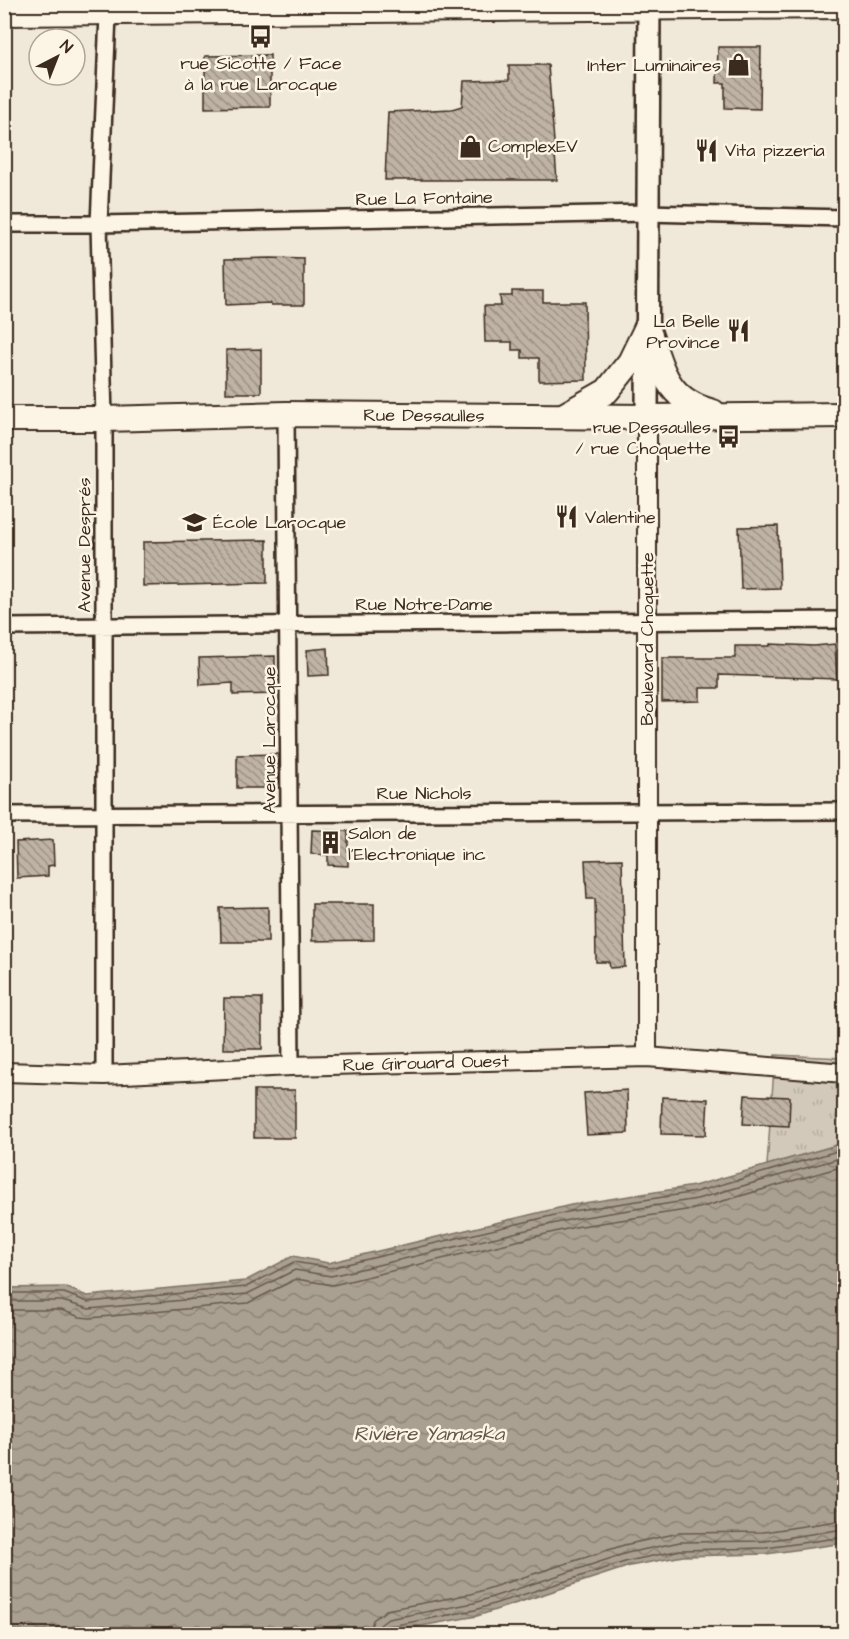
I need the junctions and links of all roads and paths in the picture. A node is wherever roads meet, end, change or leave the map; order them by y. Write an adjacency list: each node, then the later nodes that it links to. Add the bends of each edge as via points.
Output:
1 (649, 8): 2 (street); 3 (street); 6 (main road, Boulevard Choquette)
2 (251, 9): 4 (street)
3 (844, 9)
4 (108, 15): 5 (street); 9 (street, Avenue Després)
5 (4, 16)
6 (647, 213): 7 (street, Rue La Fontaine); 9 (street, Rue La Fontaine); 10 (main road, Boulevard Choquette)
7 (844, 218)
8 (4, 224): 9 (street, Rue La Fontaine)
9 (99, 224): 17 (street, Avenue Després)
10 (647, 327): 13 (main road, via 675,393 704,410); 14 (main road, via 630,362 607,391); 15 (main road, Boulevard Choquette)
11 (286, 414): 14 (main road, Rue Dessaulles); 17 (main road, Rue Dessaulles); 20 (street, Avenue Larocque)
12 (844, 415): 13 (main road, Rue Dessaulles)
13 (728, 416): 15 (main road, Rue Dessaulles)
14 (562, 417): 15 (main road, Rue Dessaulles)
15 (647, 417): 19 (street, Boulevard Choquette)
16 (4, 419): 17 (main road, Rue Dessaulles)
17 (104, 419): 21 (street, Avenue Després)
18 (844, 620): 19 (street, Rue Notre-Dame)
19 (647, 622): 20 (street, Rue Notre-Dame); 24 (street, Boulevard Choquette)
20 (287, 624): 21 (street, Rue Notre-Dame); 26 (street, Avenue Larocque)
21 (103, 626): 22 (street, Rue Notre-Dame); 25 (street, Avenue Després)
22 (4, 627)
23 (844, 811): 24 (street, Rue Nichols)
24 (647, 812): 26 (street, Rue Nichols); 28 (street, Boulevard Choquette)
25 (103, 814): 26 (street, Rue Nichols); 27 (street, Rue Nichols); 32 (street, Avenue Després)
26 (289, 814): 29 (street, Avenue Larocque)
27 (4, 815)
28 (647, 1057): 29 (street, Rue Girouard Ouest); 31 (street, Rue Girouard Ouest)
29 (291, 1066): 32 (street, Rue Girouard Ouest)
30 (4, 1072): 32 (street, Rue Girouard Ouest)
31 (844, 1073)
32 (104, 1075)

